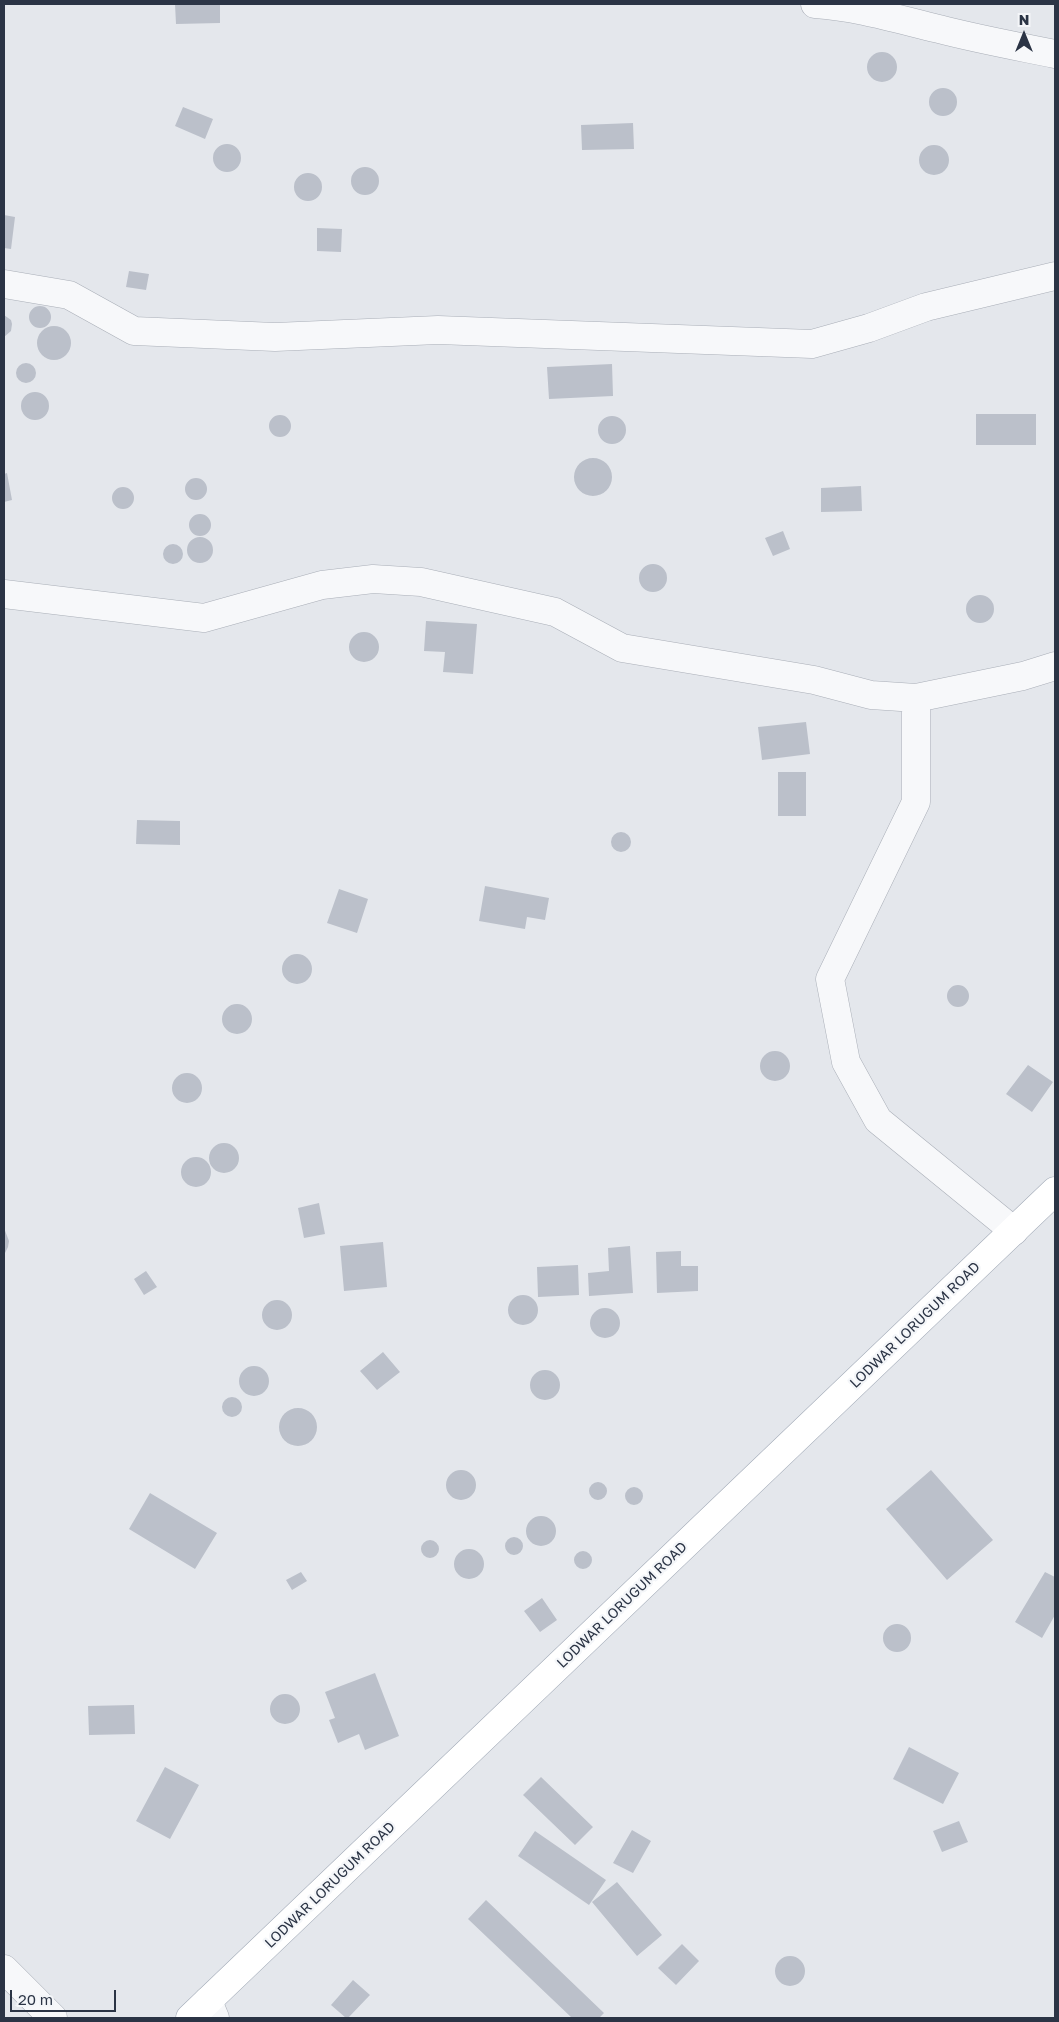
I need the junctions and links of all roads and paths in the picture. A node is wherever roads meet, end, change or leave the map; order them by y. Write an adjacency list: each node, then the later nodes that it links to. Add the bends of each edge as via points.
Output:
1 (815, 4): 2 (street, via 844,6 897,17 939,30)
2 (1055, 54)
3 (1055, 276): 4 (street, via 926,307 812,344 438,330 275,337 134,331 68,295)
4 (4, 284)
5 (4, 594): 7 (street, via 204,618 322,585 373,579 421,582 555,612 622,648 814,680 871,695)
6 (1055, 666): 7 (street, via 1024,676)
7 (916, 698): 9 (street, via 916,802 830,979 846,1062 878,1120)
8 (1055, 1192): 9 (main road, LODWAR LORUGUM ROAD)
9 (1014, 1231): 11 (main road, LODWAR LORUGUM ROAD)
10 (4, 1969): 12 (street)
11 (204, 2013)
12 (53, 2018)

